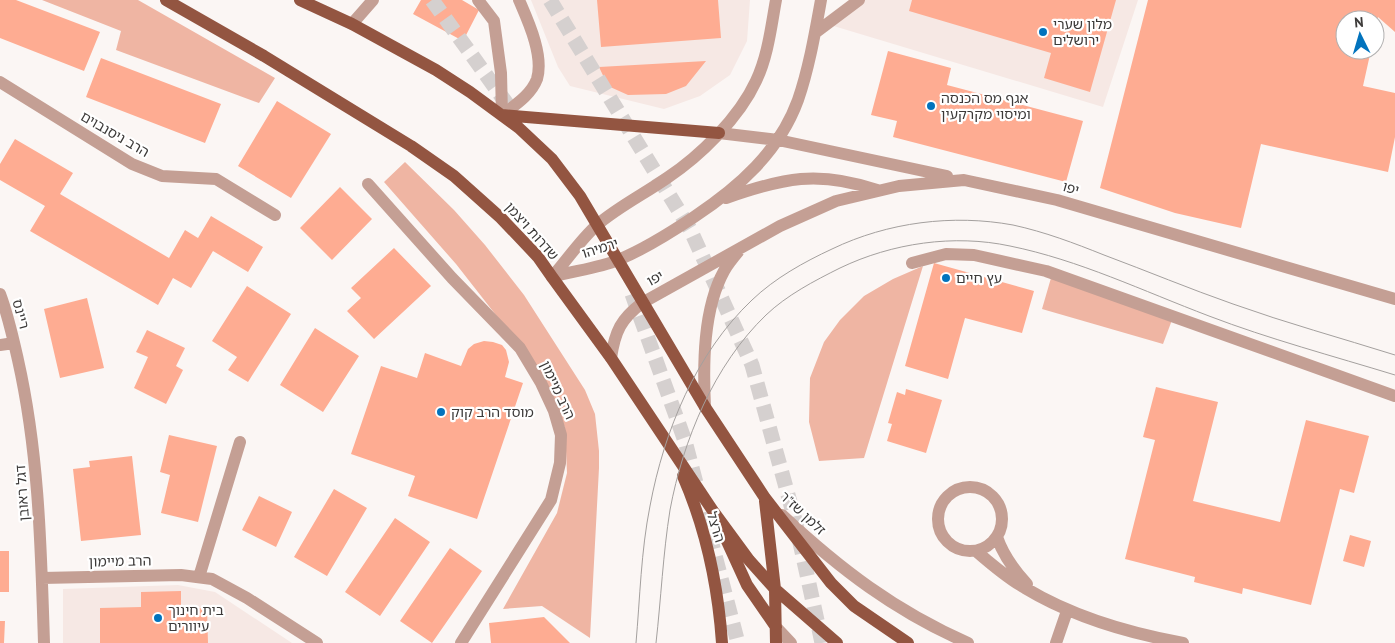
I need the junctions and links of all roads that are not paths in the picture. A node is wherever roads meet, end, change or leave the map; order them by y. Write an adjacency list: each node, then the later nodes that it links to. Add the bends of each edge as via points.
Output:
1 (166, 0): 24 (main road, שדרות ויצמן, via 304,80 454,176 501,218)
2 (302, 0): 9 (main road)
3 (373, 0): 9 (street)
4 (478, 0): 12 (street, via 494,21 501,73)
5 (519, 0): 12 (street, via 532,29 539,61 537,79 528,93)
6 (776, 0): 13 (street, ירמיהו, via 756,82)
7 (821, 0): 10 (street, ירמיהו)
8 (859, 0): 10 (street)
9 (352, 24): 12 (main road, via 436,70)
10 (815, 33): 14 (street, ירמיהו, via 798,100)
11 (0, 82): 19 (street, הרב ניסנבוים, via 132,164 162,176 216,179)
12 (502, 115): 13 (main road); 20 (main road, via 552,159)
13 (719, 133): 14 (street); 20 (street, ירמיהו, via 668,178)
14 (778, 140): 15 (street); 18 (street, ירמיהו, via 751,173)
15 (964, 180): 17 (street, יפו); 26 (street, יפו, via 1057,200)
16 (368, 184): 47 (street, הרב מיימון, via 520,348 541,383 561,435 560,463 550,500)
17 (878, 190): 18 (street, via 829,178 802,178 756,188); 21 (street, יפו, via 810,212)
18 (716, 202): 22 (street, ירמיהו, via 667,235)
19 (275, 214)
20 (597, 225): 22 (main road); 24 (street, ירמיהו)
21 (741, 248): 27 (street, יפו); 32 (street, יפו, via 724,270 711,309 705,363)
22 (617, 260): 24 (street, ירמיהו); 27 (main road)
23 (912, 263): 31 (street, via 946,254 974,255 1046,271)
24 (552, 276): 30 (main road, שדרות ויצמן)
25 (0, 294): 28 (street, ריינס)
26 (1395, 299)
27 (642, 302): 30 (street, יפו, via 620,325); 32 (main road)
28 (14, 343): 29 (street); 40 (street, דגל ראובן, via 33,444)
29 (0, 345)
30 (611, 358): 33 (main road, שדרות ויצמן)
31 (1395, 396)
32 (705, 407): 35 (main road)
33 (658, 427): 36 (main road, שדרות ויצמן); 48 (main road, הרצל, via 689,490 706,544 718,596)
34 (240, 442): 39 (street)
35 (765, 498): 41 (main road); 52 (main road, זלמן שז"ר, via 831,583 854,606); 53 (street, זלמן שז"ר, via 823,552 868,587 904,611)
36 (713, 512): 41 (main road, שדרות ויצמן); 44 (main road, via 747,585)
37 (997, 537): 38 (street, via 984,548); 38 (street, via 1002,518 996,500 989,493 970,487 951,494 940,510 940,530 944,538 959,549); 42 (street, via 1012,566)
38 (976, 550): 42 (street, via 1023,587)
39 (199, 577): 40 (street, הרב מיימון); 46 (street, הרב מיימון, via 247,598)
40 (42, 578): 45 (street, דגל ראובן)
41 (775, 589): 44 (main road); 51 (main road)
42 (1044, 599): 43 (street)
43 (1067, 611): 54 (street); 55 (street, via 1119,629)
44 (776, 627): 49 (main road); 50 (street)
45 (44, 643)
46 (317, 643)
47 (461, 643)
48 (722, 643)
49 (776, 643)
50 (791, 643)
51 (837, 643)
52 (908, 643)
53 (968, 643)
54 (1056, 643)
55 (1183, 643)

